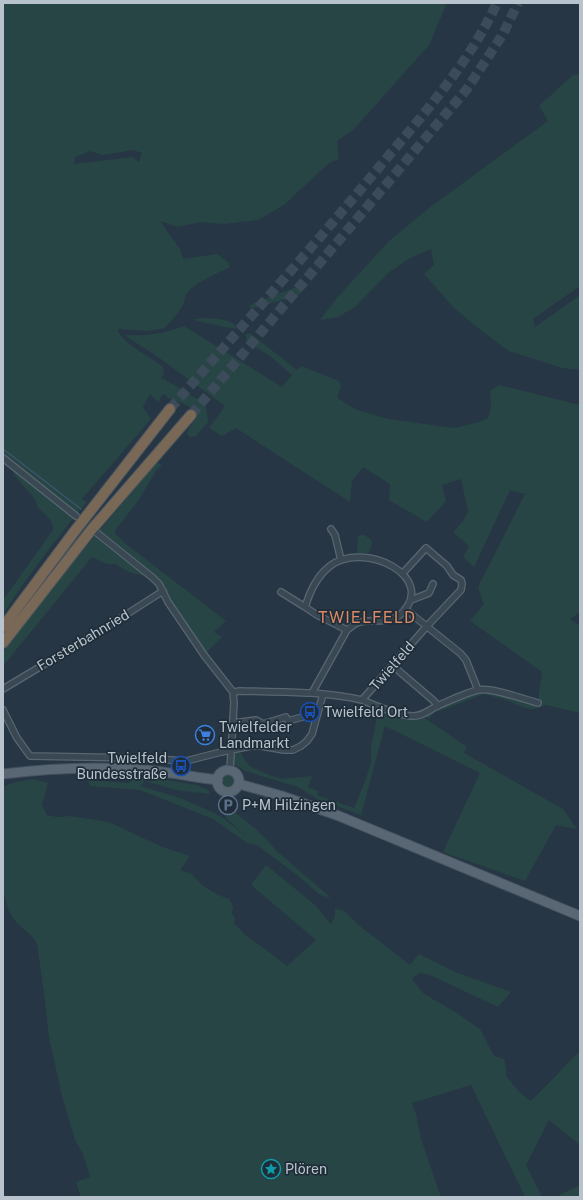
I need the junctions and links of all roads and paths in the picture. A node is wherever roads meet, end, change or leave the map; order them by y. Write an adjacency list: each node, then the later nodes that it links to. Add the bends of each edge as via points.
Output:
1 (170, 409): 16 (highway)
2 (191, 415): 18 (highway, via 92,529)
3 (3, 458): 4 (street)
4 (76, 516)
5 (331, 529): 7 (street)
6 (97, 533): 10 (street, via 153,578)
7 (341, 560): 8 (street, via 353,557 380,560); 13 (street, via 330,566 317,579)
8 (403, 573): 12 (street, via 410,589); 15 (street, Twielfeld, via 426,548 447,566 453,575 462,580 461,590)
9 (433, 584): 12 (street, via 429,593)
10 (163, 591): 20 (street, Forsterbahnried); 22 (street, via 204,655)
11 (281, 592): 13 (street)
12 (411, 600): 14 (street)
13 (305, 607): 17 (street)
14 (405, 609): 15 (street); 17 (street, via 393,620 357,623)
15 (427, 626): 19 (street, Twielfeld); 21 (street, via 466,660)
16 (3, 628)
17 (347, 630): 23 (street)
18 (3, 643)
19 (393, 666): 25 (street, Twielfeld); 27 (street)
20 (3, 689)
21 (478, 690): 26 (street); 27 (street)
22 (233, 692): 23 (street, Twielfeld, via 240,690); 30 (street)
23 (312, 693): 24 (street, Twielfeld)
24 (323, 694): 25 (street, Twielfeld); 31 (street, via 312,734 301,746 292,750 251,746)
25 (362, 700): 27 (street, via 412,716)
26 (538, 702)
27 (438, 706)
28 (3, 710): 31 (street, via 17,738 30,756 186,761)
29 (313, 714): 30 (street, via 288,721 286,717 263,724 256,720)
30 (233, 723): 31 (street)
31 (231, 750): 32 (street)
32 (230, 770): 34 (main road, via 222,772); 35 (main road, via 238,775)
33 (3, 774): 34 (main road, via 111,768)
34 (218, 780): 35 (main road, via 219,785 226,791 232,791)
35 (239, 784): 36 (main road, via 339,816)
36 (580, 916)

